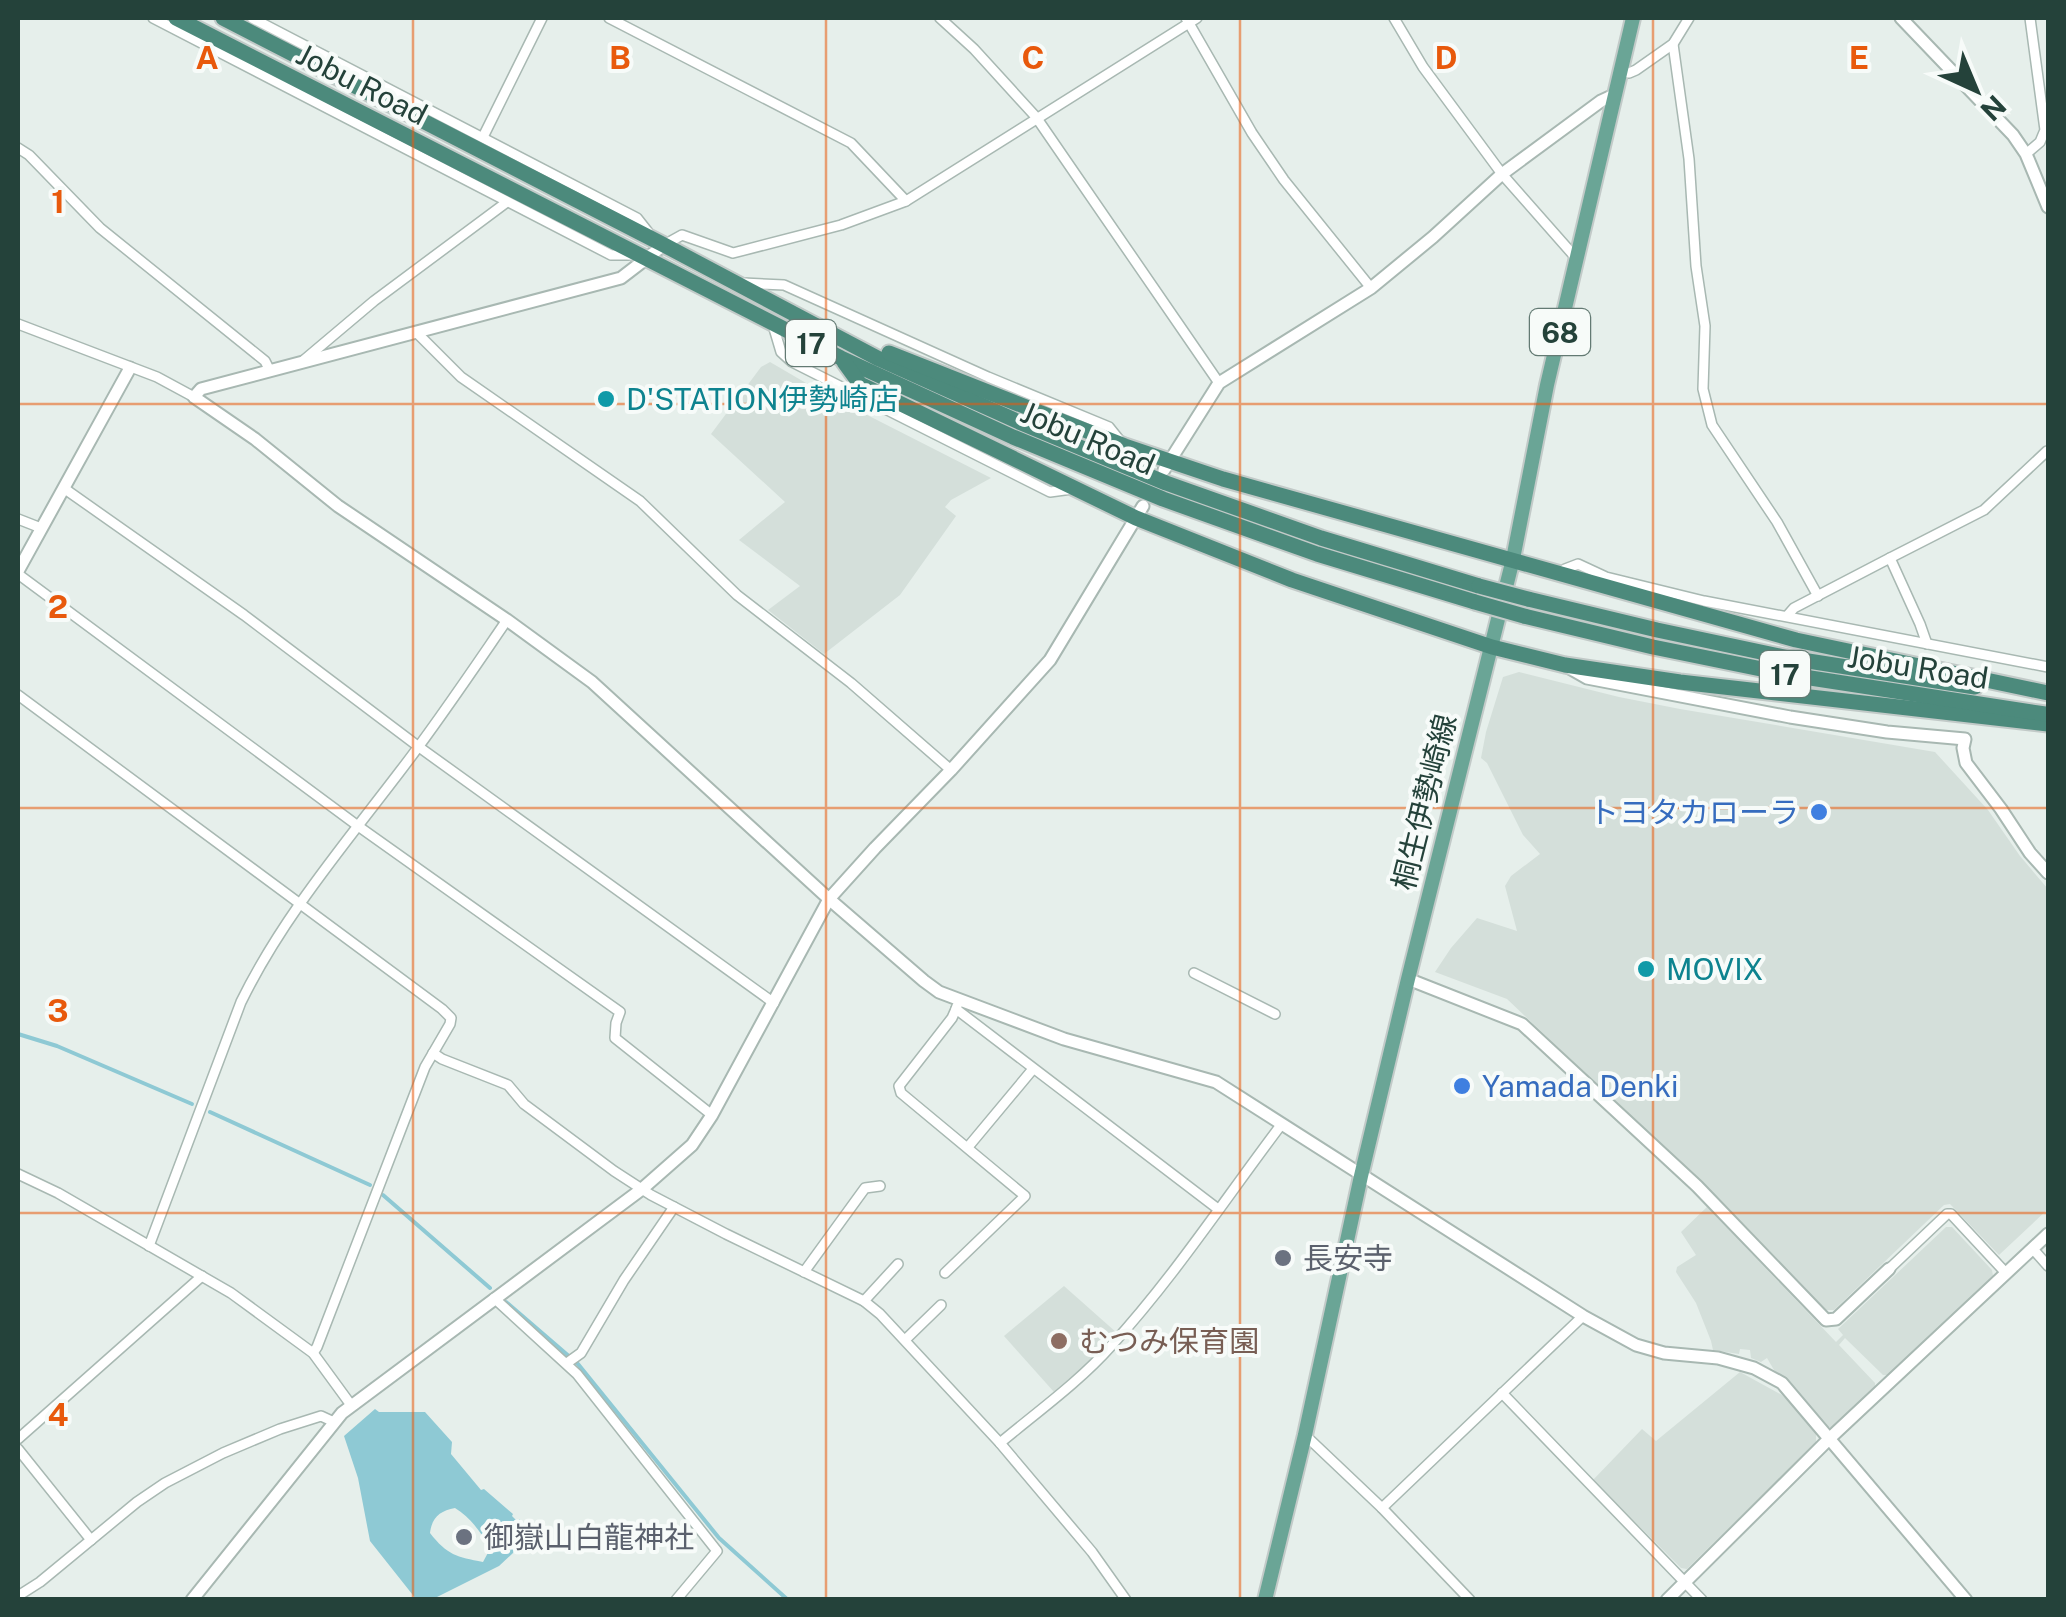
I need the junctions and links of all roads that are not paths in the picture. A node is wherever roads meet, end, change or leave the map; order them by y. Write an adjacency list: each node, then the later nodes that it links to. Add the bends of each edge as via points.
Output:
1 (154, 18): 25 (street)
2 (176, 18): 28 (highway, Jobu Road / 17)
3 (223, 18): 22 (highway, Jobu Road / 17)
4 (252, 18): 18 (street)
5 (542, 18): 18 (street)
6 (609, 18): 24 (street, via 851,143)
7 (940, 18): 17 (street)
8 (1394, 18): 23 (street)
9 (1633, 18): 15 (main road, 桐生伊勢崎線 / 68)
10 (1688, 18): 14 (street)
11 (1900, 18): 21 (street)
12 (2030, 18): 21 (street, via 2045,130)
13 (1191, 20): 17 (street); 31 (street, via 1252,133)
14 (1673, 44): 15 (street, via 1636,70); 55 (street, via 1690,159 1704,389 1712,424)
15 (1619, 71): 16 (main road, 桐生伊勢崎線 / 68)
16 (1614, 95): 23 (street); 29 (main road, 桐生伊勢崎線 / 68)
17 (1036, 117): 24 (street); 40 (street)
18 (483, 137): 19 (street)
19 (498, 145): 22 (street); 27 (street, via 637,218)
20 (18, 148): 39 (street, via 100,228)
21 (2026, 154): 26 (street)
22 (508, 166): 27 (highway, Jobu Road / 17)
23 (1502, 174): 29 (street); 31 (street)
24 (906, 201): 27 (street, via 842,226 733,253 682,235)
25 (507, 202): 28 (street, via 610,255); 37 (street)
26 (2048, 208)
27 (659, 242): 28 (street); 30 (highway, Jobu Road / 17)
28 (641, 257): 32 (highway, Jobu Road / 17); 35 (street, via 621,278)
29 (1576, 258): 51 (main road, 桐生伊勢崎線 / 68)
30 (736, 283): 33 (highway, Jobu Road / 17); 42 (street, via 784,284 1108,428)
31 (1370, 288): 40 (street)
32 (772, 323): 36 (highway, Jobu Road / 17); 46 (street, via 781,352 792,362 1050,492)
33 (811, 323): 42 (highway); 54 (highway, Jobu Road / 17, via 914,375 1166,483)
34 (18, 324): 38 (street)
35 (418, 334): 37 (street); 67 (street, via 461,378 640,502 736,595)
36 (841, 358): 46 (highway, via 860,384); 54 (highway, Jobu Road / 17, via 1163,499 1316,554)
37 (302, 361): 39 (street)
38 (130, 368): 41 (street); 45 (street)
39 (269, 370): 41 (street, via 201,389)
40 (1219, 383): 44 (street)
41 (194, 397): 57 (street, via 338,506)
42 (1125, 446): 44 (highway)
43 (2047, 451): 50 (street, via 1984,510)
44 (1167, 466): 51 (highway)
45 (65, 489): 49 (street); 66 (street)
46 (1075, 489): 47 (highway)
47 (1139, 512): 59 (highway, via 1292,580); 67 (street, via 1050,660)
48 (18, 520): 49 (street)
49 (41, 528): 52 (street)
50 (1890, 558): 55 (street); 58 (street)
51 (1513, 559): 53 (highway); 59 (main road, 桐生伊勢崎線 / 68)
52 (18, 572): 68 (street)
53 (1560, 575): 56 (street, via 1578,564 1606,577); 63 (highway, via 1796,640)
54 (1477, 594): 63 (highway, Jobu Road / 17, bridge, via 1528,599 1789,658); 64 (highway, Jobu Road / 17, bridge, via 1524,616 1654,647)
55 (1818, 596): 56 (street)
56 (1788, 616): 58 (street)
57 (507, 620): 66 (street); 70 (street, via 592,682)
58 (1927, 644): 61 (street)
59 (1492, 647): 60 (highway); 73 (main road, 桐生伊勢崎線 / 68)
60 (1565, 665): 65 (highway); 69 (street, via 1587,678 1773,714 1965,739 1966,763)
61 (2048, 667)
62 (18, 695): 71 (street)
63 (2048, 696)
64 (2048, 715)
65 (2048, 724)
66 (419, 747): 68 (street); 74 (street)
67 (951, 770): 70 (street)
68 (358, 826): 71 (street); 79 (street, via 620,1012 615,1038)
69 (2048, 873)
70 (828, 899): 74 (street); 75 (street)
71 (301, 903): 77 (street, via 448,1014 450,1024); 89 (street, via 241,1002)
72 (1194, 972): 76 (street)
73 (1408, 979): 83 (main road, 桐生伊勢崎線 / 68); 93 (street, via 1522,1024 1697,1186 1826,1320 1836,1319)
74 (774, 1003): 79 (street)
75 (957, 1004): 78 (street); 80 (street, via 1216,1082); 81 (street, via 899,1086)
76 (1275, 1014)
77 (433, 1053): 85 (street, via 508,1086); 103 (street)
78 (1033, 1069): 81 (street); 87 (street)
79 (712, 1114): 85 (street, via 692,1145)
80 (1281, 1125): 83 (street); 87 (street)
81 (968, 1147): 96 (street, via 1026,1196)
82 (18, 1174): 89 (street)
83 (1361, 1176): 101 (street); 108 (main road, 桐生伊勢崎線 / 68)
84 (880, 1186): 94 (street, via 865,1188)
85 (642, 1189): 86 (street); 98 (street)
86 (674, 1206): 94 (street); 104 (street, via 581,1352)
87 (1218, 1210): 111 (street, via 1111,1347)
88 (2048, 1234): 90 (street)
89 (148, 1246): 97 (street)
90 (2033, 1249): 92 (street); 95 (street)
91 (898, 1264): 99 (street)
92 (2048, 1266)
93 (1889, 1269): 95 (street, via 1951,1214)
94 (804, 1272): 99 (street)
95 (2006, 1273): 109 (street)
96 (945, 1274)
97 (202, 1276): 103 (street); 110 (street)
98 (494, 1298): 104 (street); 106 (street)
99 (864, 1301): 102 (street)
100 (941, 1305): 102 (street)
101 (1583, 1316): 105 (street); 109 (street, via 1636,1345 1718,1358 1771,1376)
102 (906, 1339): 111 (street)
103 (312, 1353): 106 (street)
104 (567, 1363): 118 (street, via 717,1550)
105 (1502, 1393): 113 (street); 115 (street)
106 (351, 1406): 107 (street)
107 (334, 1422): 114 (street, via 322,1416 223,1452 136,1502); 117 (street)
108 (1305, 1435): 113 (street); 120 (main road, 桐生伊勢崎線 / 68)
109 (1830, 1438): 115 (street); 124 (street)
110 (18, 1439)
111 (1000, 1442): 119 (street)
112 (18, 1449): 114 (street)
113 (1382, 1508): 121 (street)
114 (91, 1540): 116 (street)
115 (1685, 1582): 122 (street); 123 (street)
116 (18, 1596)
117 (192, 1600)
118 (676, 1600)
119 (1126, 1600)
120 (1265, 1600)
121 (1470, 1600)
122 (1667, 1600)
123 (1702, 1600)
124 (1966, 1600)

